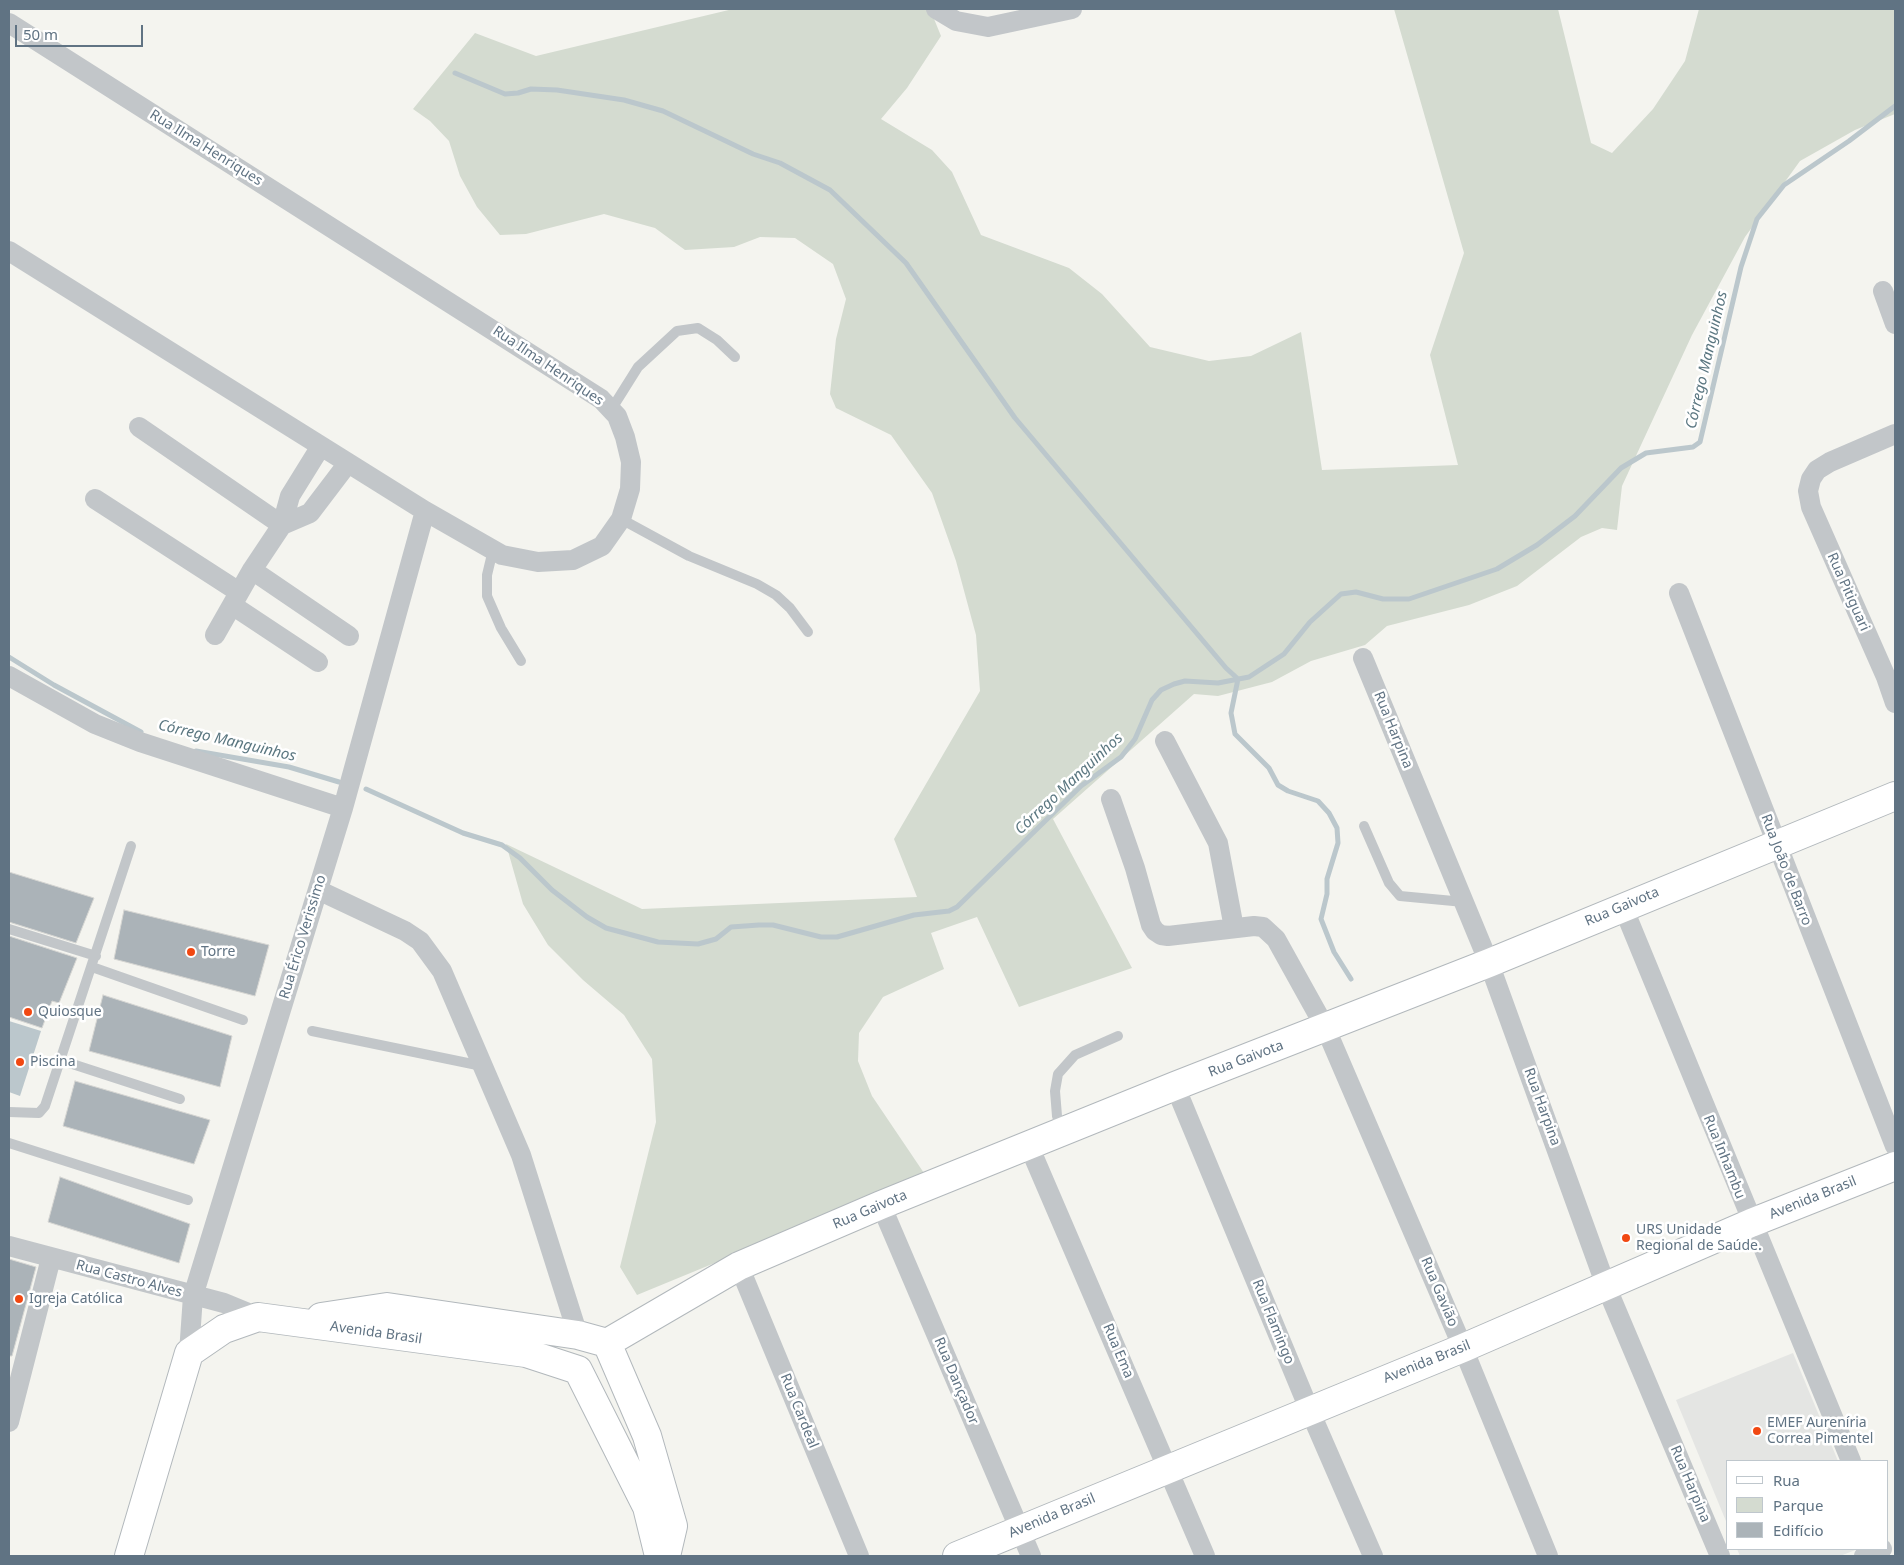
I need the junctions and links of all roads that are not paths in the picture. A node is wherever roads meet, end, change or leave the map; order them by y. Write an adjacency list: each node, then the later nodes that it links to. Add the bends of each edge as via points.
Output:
1 (936, 9): 2 (street, via 956,21 988,27)
2 (1072, 9)
3 (9, 23): 8 (street, Rua Ilma Henriques, via 557,370)
4 (9, 251): 11 (street, Rua Ilma Henriques)
5 (1883, 291): 6 (street)
6 (1895, 324)
7 (735, 357): 8 (lane, via 698,328 678,331 638,367)
8 (611, 410): 15 (street, Rua Ilma Henriques, via 625,437 631,462 630,489)
9 (139, 427): 16 (street)
10 (1895, 434): 28 (street, Rua Pitiguari, via 1817,470 1808,492 1811,506)
11 (321, 446): 12 (street, Rua Ilma Henriques); 16 (street, via 290,496)
12 (348, 463): 14 (street, Rua Ilma Henriques); 16 (street, via 310,513)
13 (95, 499): 20 (street)
14 (424, 510): 17 (street, Rua Ilma Henriques); 32 (street, Rua Érico Verissimo)
15 (621, 519): 17 (street, Rua Ilma Henriques, via 602,546 573,560 538,562 502,555); 21 (lane, via 689,556 776,595)
16 (282, 525): 18 (street)
17 (494, 550): 25 (lane, via 487,575 487,596 501,628)
18 (252, 570): 20 (street); 23 (street)
19 (1679, 593): 34 (street, Rua João de Barro)
20 (235, 599): 22 (street); 26 (street)
21 (808, 632)
22 (215, 635)
23 (349, 636)
24 (1363, 658): 37 (street, Rua Harpina)
25 (521, 660)
26 (318, 662)
27 (9, 676): 32 (street, via 95,724 140,742)
28 (1895, 703)
29 (1165, 741): 39 (street, via 1218,843)
30 (1895, 796): 34 (street, Rua Gaivota)
31 (1111, 799): 39 (street, Rua Gavião, via 1155,931 1168,936)
32 (344, 804): 36 (street, Rua Érico Verissimo)
33 (1364, 826): 37 (lane, via 1388,883 1400,896)
34 (1776, 844): 38 (street, Rua Gaivota); 56 (street, Rua João de Barro)
35 (132, 846): 41 (lane)
36 (318, 890): 49 (street, via 405,930 420,941 442,971); 65 (street, Rua Érico Verissimo)
37 (1464, 902): 42 (street, Rua Harpina)
38 (1623, 906): 42 (street, Rua Gaivota); 60 (street, Rua Inhambu)
39 (1234, 928): 45 (street, Rua Gavião, via 1254,926 1271,932)
40 (9, 929): 41 (lane)
41 (96, 956): 43 (lane)
42 (1490, 963): 45 (street, Rua Gaivota); 64 (street, Rua Harpina)
43 (92, 967): 44 (lane); 48 (lane)
44 (243, 1020)
45 (1326, 1029): 50 (street, Rua Gaivota); 70 (street, Rua Gavião)
46 (312, 1031): 49 (lane)
47 (1118, 1036): 53 (lane, via 1075,1055 1058,1074 1055,1091)
48 (60, 1060): 51 (lane); 52 (lane, via 45,1106 39,1112)
49 (482, 1066): 68 (street, via 521,1155)
50 (1175, 1086): 53 (street, Rua Gaivota); 72 (street, Rua Flamingo)
51 (180, 1099)
52 (9, 1112)
53 (1062, 1132): 55 (street, Rua Gaivota)
54 (9, 1143): 58 (lane)
55 (1029, 1146): 59 (street, Rua Gaivota); 75 (street, Rua Ema)
56 (1895, 1146)
57 (1895, 1166): 60 (street, Avenida Brasil)
58 (188, 1200)
59 (881, 1205): 63 (street, Rua Gaivota); 76 (street, Rua Dançador)
60 (1751, 1223): 64 (street, Avenida Brasil); 74 (street, Rua Inhambu)
61 (9, 1246): 62 (street, Rua Castro Alves)
62 (50, 1258): 65 (street, Rua Castro Alves); 73 (street)
63 (739, 1266): 69 (street, Rua Gaivota); 81 (street, Rua Cardeal)
64 (1606, 1286): 70 (street, Avenida Brasil); 87 (street, Rua Harpina)
65 (193, 1296): 66 (street, via 224,1303); 71 (street, Rua Castro Alves)
66 (258, 1318): 67 (street, Avenida Brasil); 71 (street, Avenida Brasil, via 224,1329)
67 (291, 1322): 68 (street, via 387,1307); 79 (street, Avenida Brasil, via 526,1354 578,1370 647,1507)
68 (578, 1335): 69 (street)
69 (607, 1343): 80 (street, via 647,1436 673,1526)
70 (1463, 1348): 72 (street, Avenida Brasil); 86 (street, Rua Gavião)
71 (188, 1353): 78 (street)
72 (1309, 1409): 75 (street, Avenida Brasil); 85 (street, Rua Flamingo)
73 (11, 1410)
74 (1851, 1460)
75 (1168, 1468): 76 (street, Avenida Brasil); 84 (street, Rua Ema)
76 (1020, 1530): 82 (street, Avenida Brasil); 83 (street, Rua Dançador)
77 (1879, 1550): 88 (street)
78 (129, 1556)
79 (659, 1556)
80 (666, 1556)
81 (859, 1556)
82 (957, 1556)
83 (1031, 1556)
84 (1205, 1556)
85 (1373, 1556)
86 (1548, 1556)
87 (1720, 1556)
88 (1864, 1556)

